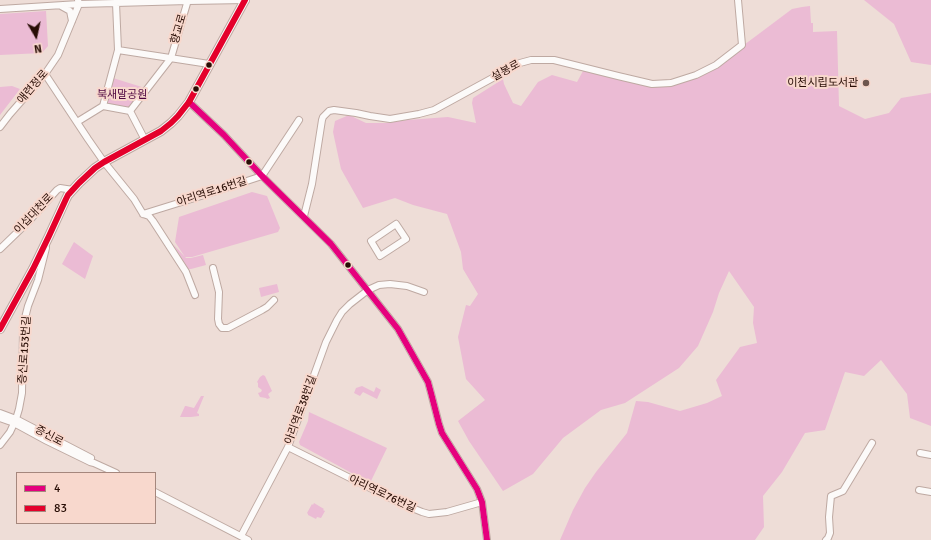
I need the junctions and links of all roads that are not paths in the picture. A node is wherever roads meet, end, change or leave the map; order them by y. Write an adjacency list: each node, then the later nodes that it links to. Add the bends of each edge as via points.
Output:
1 (32, 0): 8 (street)
2 (188, 0): 3 (street, 향교로); 6 (street, 향교로); 12 (street, 향교로)
3 (245, 0): 13 (main road, 이섭대천로)
4 (738, 0): 26 (street, 설봉로, via 742,45 696,75 671,83 652,84 554,60 531,60 520,63 434,110 419,114 390,118 356,112 329,111 322,120)
5 (79, 2): 6 (street, 향교로); 7 (street, 향교로); 10 (street, 애련정로)
6 (116, 3): 11 (street)
7 (61, 6): 8 (street, 향교로); 10 (street, via 70,11)
8 (34, 8): 9 (street, 향교로)
9 (0, 9)
10 (72, 22): 14 (street, 애련정로, via 58,55)
11 (118, 50): 12 (street); 16 (street)
12 (171, 58): 13 (street); 17 (street)
13 (209, 64): 15 (main road, 이섭대천로)
14 (45, 74): 19 (street); 20 (street, 애련정로)
15 (189, 102): 21 (main road, 이섭대천로, via 166,128); 23 (street)
16 (102, 106): 17 (street); 19 (street)
17 (130, 111): 21 (street)
18 (299, 120): 23 (street, 아리역로16번길)
19 (77, 122): 22 (street)
20 (0, 127)
21 (145, 140): 22 (main road, 이섭대천로)
22 (104, 162): 24 (main road, 이섭대천로); 25 (street)
23 (262, 176): 25 (street, 아리역로16번길); 26 (street)
24 (73, 190): 27 (main road, 이섭대천로, via 66,199); 29 (street, 이섭대천로, via 57,190)
25 (143, 214): 33 (street, via 153,221 188,275)
26 (304, 216): 31 (street, via 331,244)
27 (49, 236): 35 (main road, 이섭대천로); 36 (street, 증신로153번길, via 38,280)
28 (406, 239): 28 (street, via 380,256 371,242 396,224)
29 (0, 250)
30 (212, 268): 34 (street, via 219,292 218,319 222,328 228,328 262,310)
31 (368, 290): 32 (street, via 390,284); 43 (street, 아리역로38번길, via 346,308 332,328); 50 (street, via 398,329 424,374 442,433 477,489)
32 (424, 292)
33 (195, 295)
34 (274, 300)
35 (16, 302): 36 (street); 37 (main road, 이섭대천로)
36 (28, 306): 40 (street, 증신로153번길, via 23,331 22,393)
37 (0, 329)
38 (0, 414): 40 (street, 증신로)
39 (0, 418): 40 (street, 증신로)
40 (15, 421): 42 (street, 증신로153번길); 46 (street, 증신로)
41 (872, 443): 54 (street, via 843,491 831,496 830,533)
42 (0, 446)
43 (288, 447): 50 (street, 아리역로76번길, via 400,503 429,514 448,512); 51 (street, 아리역로38번길)
44 (920, 453): 45 (street)
45 (931, 455)
46 (114, 472)
47 (919, 490): 48 (street)
48 (931, 492)
49 (156, 493): 51 (street)
50 (482, 502): 53 (street)
51 (241, 536): 52 (street)
52 (248, 540)
53 (487, 540)
54 (826, 540)

